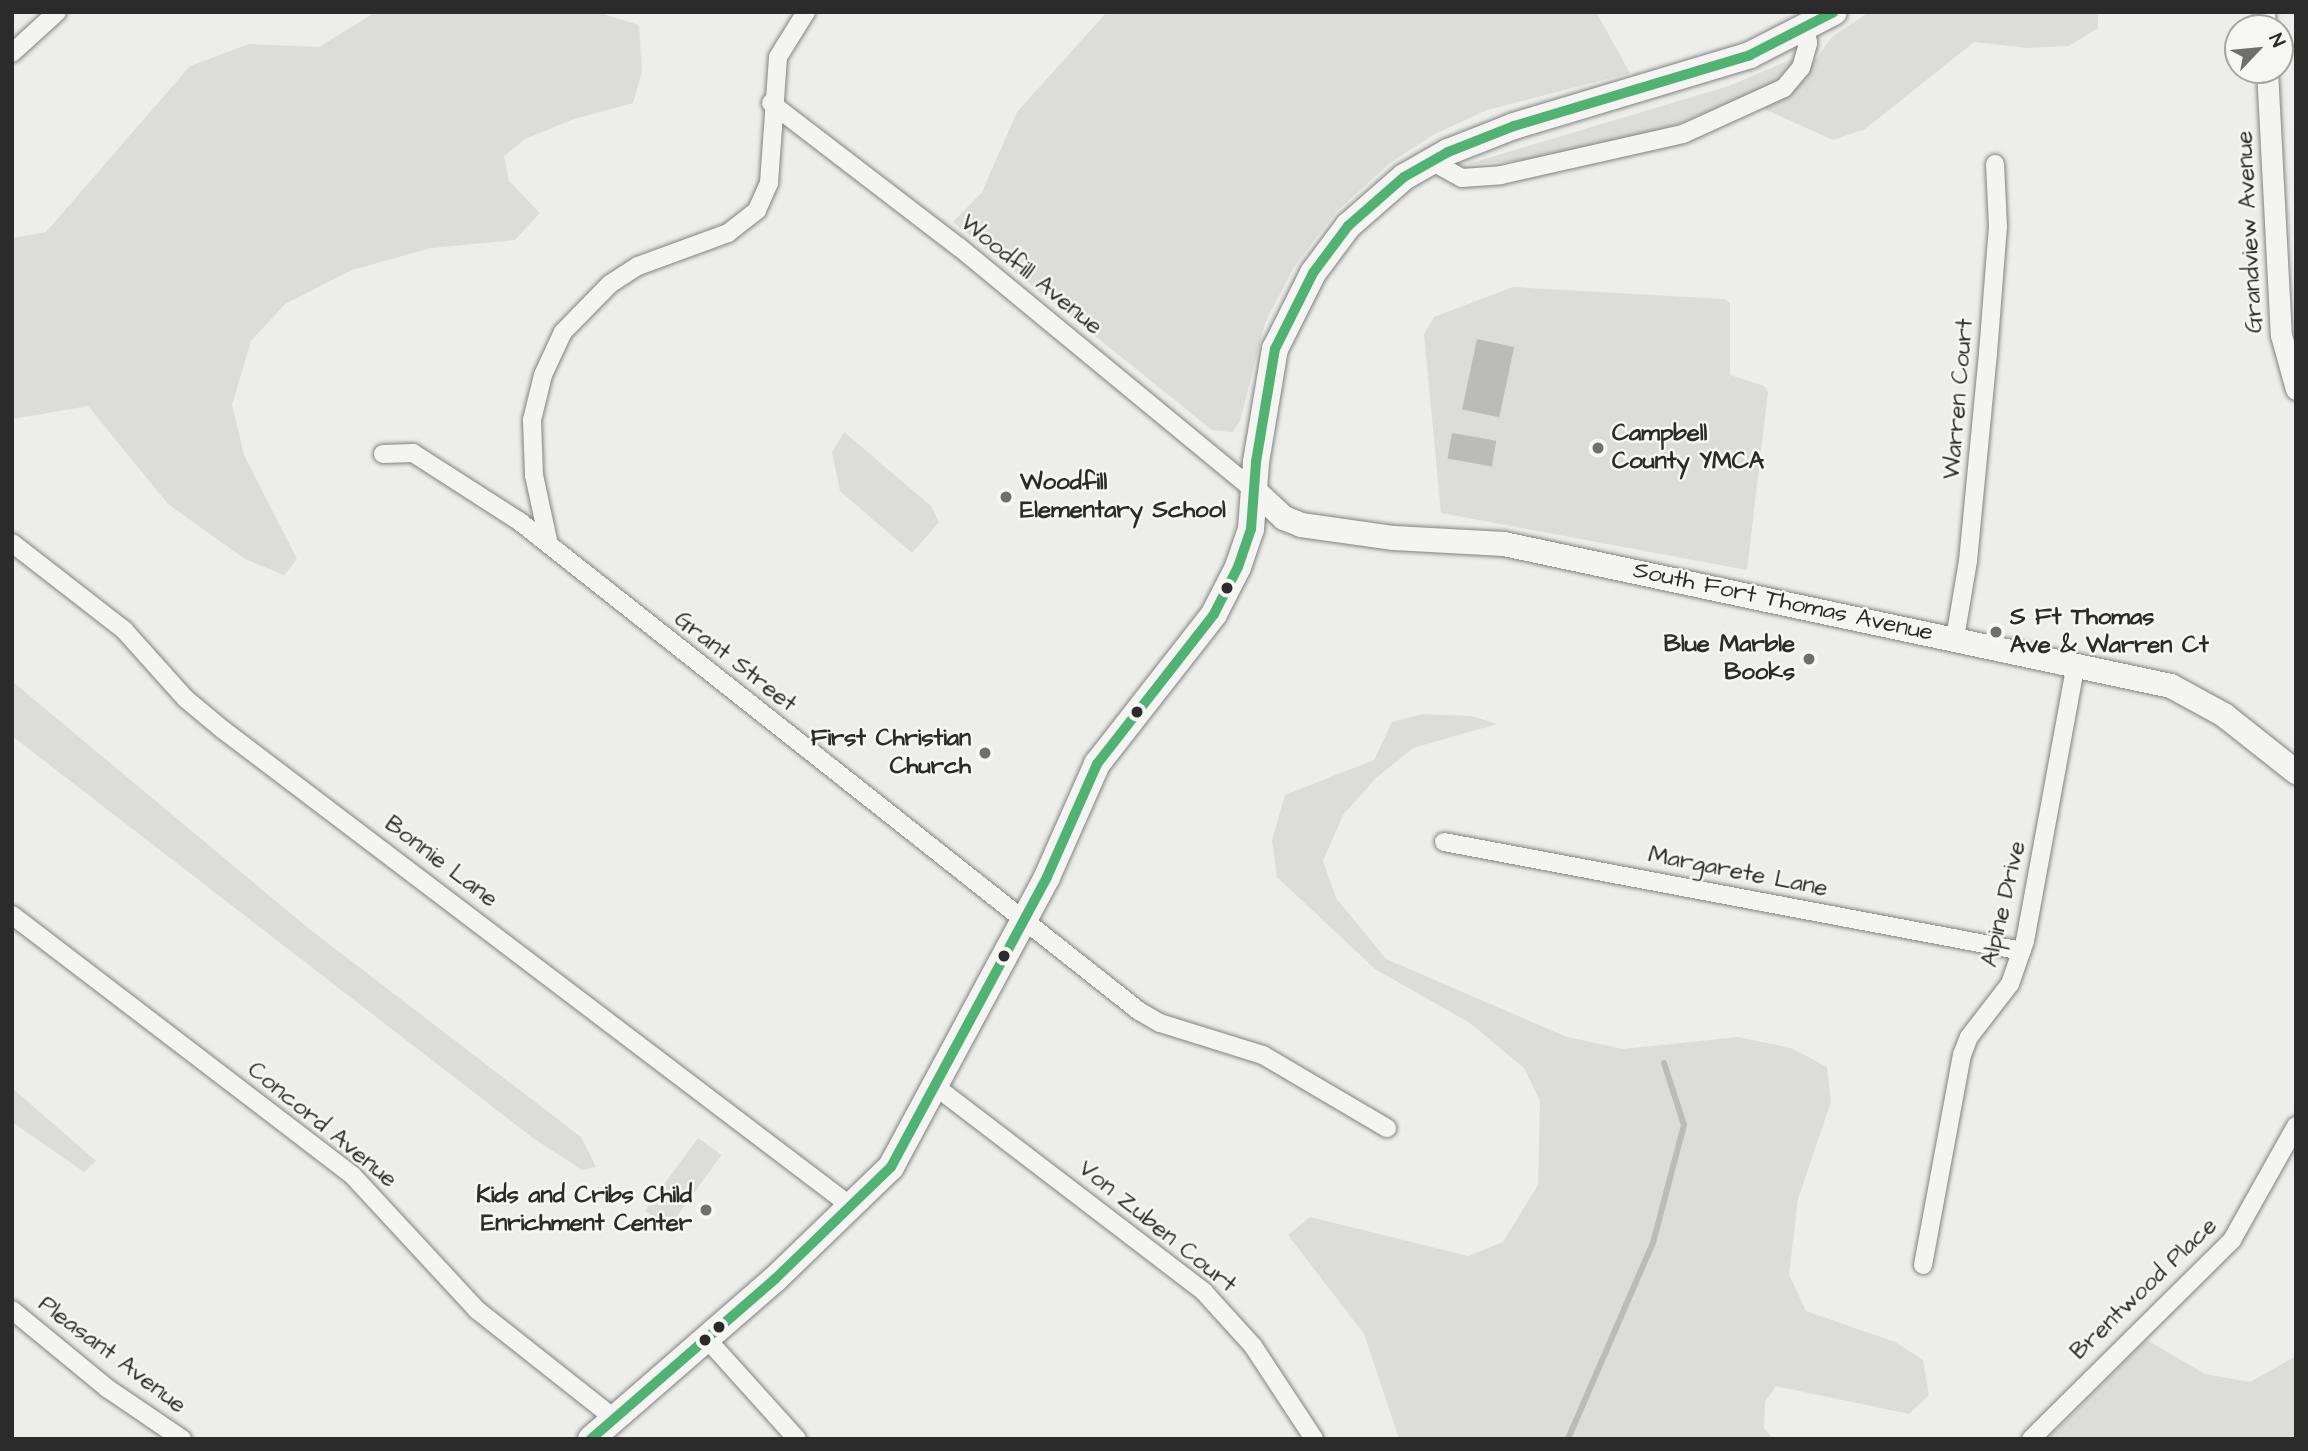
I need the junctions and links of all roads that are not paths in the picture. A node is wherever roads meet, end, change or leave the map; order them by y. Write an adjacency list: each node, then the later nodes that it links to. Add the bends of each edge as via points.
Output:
1 (57, 12): 5 (street)
2 (806, 12): 7 (street, via 782,43)
3 (1834, 12): 4 (main road)
4 (1806, 28): 8 (main road, via 1750,55 1514,126); 8 (street, via 1808,43 1801,68 1784,88 1683,134 1501,174 1462,178)
5 (12, 53)
6 (2268, 84): 10 (street, Grandview Avenue, via 2281,335)
7 (771, 103): 12 (street, Woodfill Avenue, via 959,247); 14 (street, via 769,183 757,210 728,233 638,266 604,290 563,332 543,375 532,420 534,475)
8 (1431, 161): 12 (main road, via 1374,200 1348,226 1292,311 1275,349)
9 (1995, 164): 15 (street, Warren Court, via 1998,227 1991,316 1969,551)
10 (2296, 389)
11 (383, 454): 14 (street, Grant Street, via 413,453 457,478)
12 (1254, 491): 15 (main road, South Fort Thomas Avenue, via 1284,518 1301,525 1394,538 1504,544); 20 (main road, via 1251,529 1214,614 1112,740)
13 (12, 543): 25 (street, Bonnie Lane, via 124,630 186,699 222,729)
14 (549, 545): 20 (street, Grant Street)
15 (1955, 638): 16 (main road, South Fort Thomas Avenue)
16 (2076, 664): 17 (main road, South Fort Thomas Avenue, via 2171,686 2196,698); 21 (street, Alpine Drive)
17 (2296, 772)
18 (1444, 842): 21 (street, Margarete Lane)
19 (12, 915): 29 (street, Concord Avenue, via 353,1176 477,1310)
20 (1024, 921): 22 (main road); 24 (street, Grant Street, via 1160,1023 1264,1055)
21 (2022, 951): 26 (street, Alpine Drive, via 2011,984 1969,1037 1962,1055)
22 (935, 1086): 25 (main road, via 891,1167); 33 (street, Von Zuben Court, via 1204,1292 1253,1346)
23 (2296, 1126): 34 (street, Brentwood Place, via 2238,1231)
24 (1387, 1128)
25 (852, 1207): 28 (main road)
26 (1923, 1265)
27 (12, 1310): 30 (street, Pleasant Avenue, via 125,1402)
28 (706, 1338): 29 (main road); 32 (street)
29 (615, 1419): 31 (main road)
30 (183, 1439)
31 (591, 1439)
32 (797, 1439)
33 (1314, 1439)
34 (2031, 1439)

